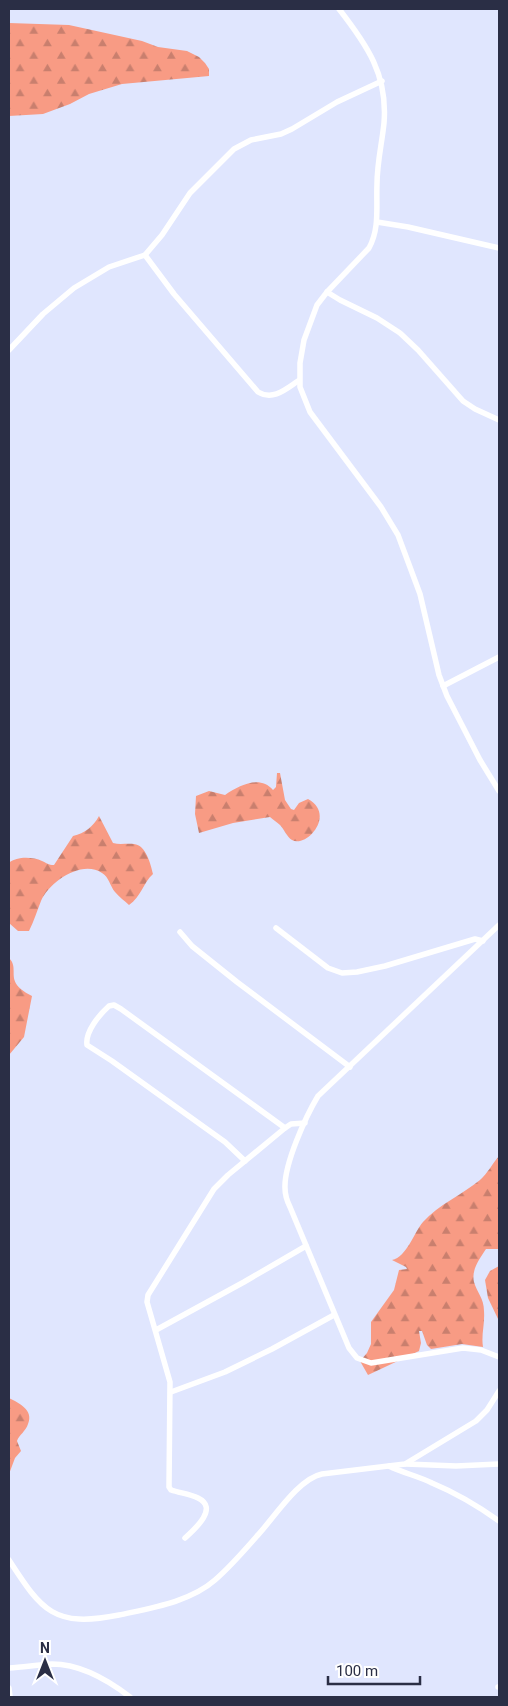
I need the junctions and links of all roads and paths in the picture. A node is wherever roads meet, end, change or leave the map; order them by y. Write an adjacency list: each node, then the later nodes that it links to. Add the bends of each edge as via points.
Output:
1 (339, 9): 2 (street, via 370,53)
2 (382, 81): 3 (street, via 384,111 378,160); 5 (street, via 281,134 251,140 234,148 190,193)
3 (377, 222): 4 (street, via 408,226); 6 (street, via 369,248)
4 (499, 248)
5 (145, 255): 7 (street, via 110,267 74,288 43,314); 8 (street, via 258,392 266,396 275,395)
6 (328, 292): 8 (street, via 311,319); 9 (street, via 400,333 464,401)
7 (9, 350)
8 (298, 381): 11 (street, via 310,412 398,535 420,594)
9 (499, 420)
10 (499, 656): 11 (street)
11 (443, 686): 12 (street, via 480,760)
12 (499, 790)
13 (499, 925): 16 (street)
14 (276, 928): 16 (street, via 328,968 349,973 475,939)
15 (180, 932): 17 (street, via 192,946 237,982)
16 (483, 941): 17 (street)
17 (350, 1067): 18 (street, via 318,1096)
18 (304, 1123): 19 (street); 21 (street, via 288,1167 285,1189)
19 (285, 1128): 20 (street); 20 (street, via 121,1009 109,1006 90,1030 87,1045 212,1132)
20 (244, 1161): 23 (street, via 214,1188 148,1295 147,1302)
21 (306, 1246): 22 (street); 23 (street)
22 (334, 1315): 24 (street, via 348,1348 357,1358 368,1362 462,1348 481,1350); 26 (street, via 225,1372)
23 (156, 1330): 26 (street)
24 (499, 1357)
25 (499, 1391): 27 (street, via 476,1421)
26 (171, 1392): 31 (street, via 169,1487 199,1498 205,1503 206,1510 202,1520)
27 (405, 1464): 28 (street); 29 (street)
28 (499, 1464)
29 (389, 1466): 30 (street, via 431,1482); 32 (street, via 313,1477 294,1493 215,1581 180,1600 130,1613 83,1619 52,1611 32,1595)
30 (499, 1521)
31 (185, 1538)
32 (9, 1561)
33 (9, 1668): 36 (street, via 53,1664 68,1666 114,1685)
34 (9, 1688): 35 (street)
35 (10, 1697)
36 (130, 1697)

